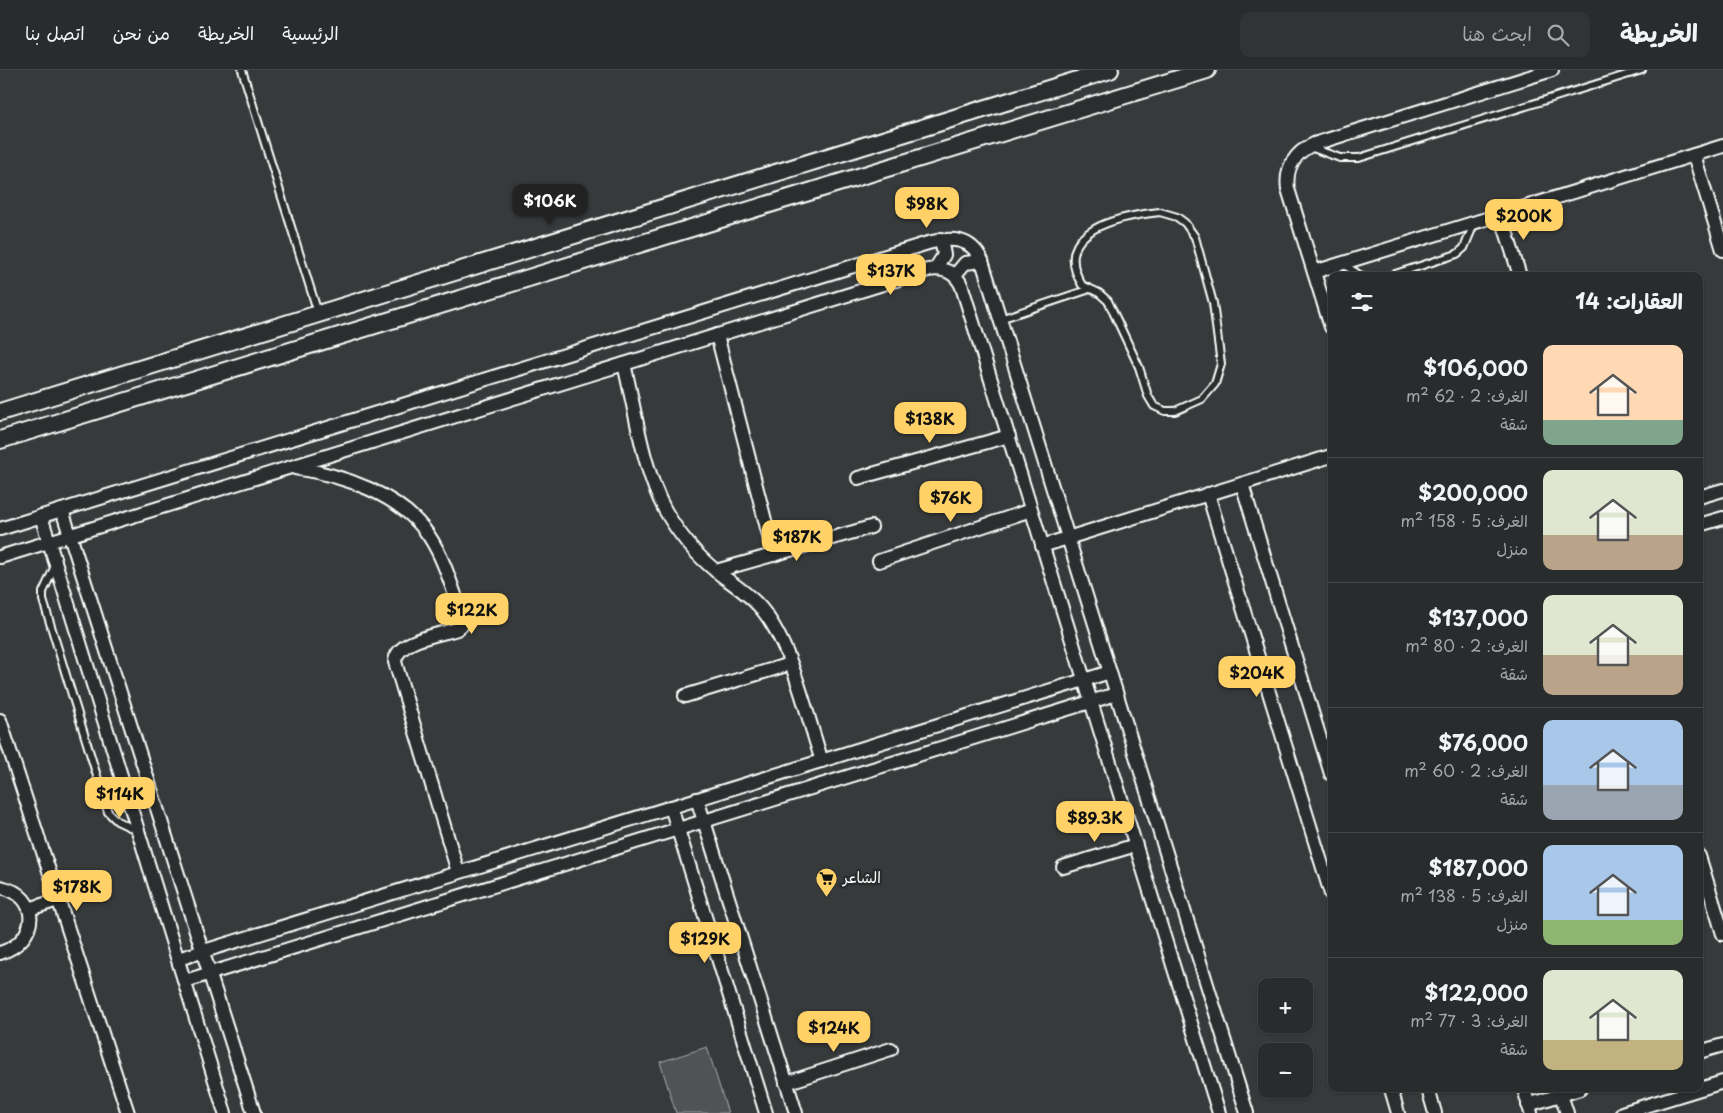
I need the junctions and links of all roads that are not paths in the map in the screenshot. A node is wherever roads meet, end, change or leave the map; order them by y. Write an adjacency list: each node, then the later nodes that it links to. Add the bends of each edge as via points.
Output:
1 (242, 70): 22 (lane)
2 (1110, 70): 22 (street)
3 (1207, 70): 29 (street)
4 (1552, 70): 6 (street)
5 (1642, 70): 6 (lane, via 1359,158 1340,158)
6 (1309, 146): 16 (street, via 1292,160 1287,181)
7 (1722, 147): 8 (street)
8 (1694, 155): 9 (street); 12 (street)
9 (1501, 215): 10 (street); 19 (street)
10 (1475, 223): 14 (street); 18 (lane, via 1464,248 1457,254)
11 (941, 239): 13 (street, via 968,243); 15 (street, via 944,255); 37 (street)
12 (1723, 250)
13 (982, 261): 20 (street, via 966,263); 24 (street)
14 (1342, 264): 16 (street); 17 (lane)
15 (935, 269): 20 (street); 25 (street)
16 (1314, 272): 23 (street)
17 (1355, 272)
18 (1401, 272)
19 (1519, 272)
20 (955, 275): 28 (street, via 962,287)
21 (1087, 290): 21 (lane, via 1078,278 1074,263 1077,247 1092,229 1117,220 1160,212 1185,223 1199,248 1220,341 1219,376 1209,393 1184,409 1165,411 1154,406 1108,301); 24 (lane)
22 (318, 314): 27 (street)
23 (1328, 317)
24 (1000, 319): 45 (street)
25 (717, 335): 26 (street); 48 (street)
26 (624, 364): 31 (street); 52 (street, via 658,494 687,542)
27 (0, 412)
28 (1008, 436): 32 (street); 38 (street)
29 (0, 440)
30 (1328, 459): 33 (street)
31 (289, 468): 44 (street); 69 (street, via 337,477 382,496 414,518 441,559 463,624 457,629 405,645 397,652 395,662)
32 (858, 478)
33 (1242, 484): 35 (street); 61 (street)
34 (1723, 490): 36 (street)
35 (1208, 494): 45 (street); 70 (street)
36 (1703, 496)
37 (62, 510): 39 (street); 44 (street)
38 (1031, 510): 47 (street); 50 (street)
39 (41, 516): 43 (street); 46 (street)
40 (1723, 518): 41 (street)
41 (1703, 524)
42 (870, 527): 48 (street)
43 (0, 529)
44 (70, 535): 46 (street); 76 (street)
45 (1068, 538): 47 (street); 54 (street)
46 (49, 542): 49 (street); 51 (street)
47 (1042, 546): 55 (street)
48 (774, 555): 52 (street)
49 (0, 557)
50 (880, 561)
51 (55, 562): 66 (street); 66 (lane, via 43,600 108,812 117,821)
52 (716, 571): 53 (street, via 760,607 778,633)
53 (790, 664): 57 (street); 60 (street)
54 (1110, 672): 55 (street); 56 (street)
55 (1084, 680): 58 (street); 60 (street)
56 (1116, 694): 58 (street); 100 (street)
57 (685, 696)
58 (1091, 702): 64 (street); 67 (street)
59 (0, 720): 73 (street)
60 (822, 761): 62 (street)
61 (1328, 764)
62 (697, 799): 63 (street); 64 (street)
63 (670, 807): 65 (street); 69 (street)
64 (704, 821): 65 (street); 85 (street)
65 (678, 830): 79 (street); 97 (street)
66 (139, 832): 78 (street)
67 (1136, 846): 68 (street); 99 (street)
68 (1063, 867)
69 (458, 872): 76 (street)
70 (1328, 884)
71 (0, 887): 74 (street, via 18,894)
72 (1704, 895): 75 (street)
73 (58, 900): 74 (street); 94 (street)
74 (29, 909): 77 (street, via 26,935 14,948)
75 (1723, 934)
76 (202, 951): 78 (street); 79 (street)
77 (0, 953)
78 (178, 958): 80 (street)
79 (210, 974): 80 (street); 96 (street)
80 (185, 982): 95 (street)
81 (891, 1049): 85 (street)
82 (1722, 1049): 83 (street)
83 (1703, 1051)
84 (1723, 1082): 86 (street)
85 (786, 1083): 98 (street)
86 (1703, 1088)
87 (1392, 1092): 101 (street)
88 (1429, 1092): 102 (street)
89 (1525, 1092): 93 (street)
90 (1570, 1092): 92 (street)
91 (1690, 1092): 104 (street)
92 (1560, 1095): 93 (street); 103 (street)
93 (1530, 1109)
94 (128, 1113)
95 (225, 1113)
96 (254, 1113)
97 (766, 1113)
98 (796, 1113)
99 (1219, 1113)
100 (1247, 1113)
101 (1398, 1113)
102 (1435, 1113)
103 (1566, 1113)
104 (1622, 1113)

